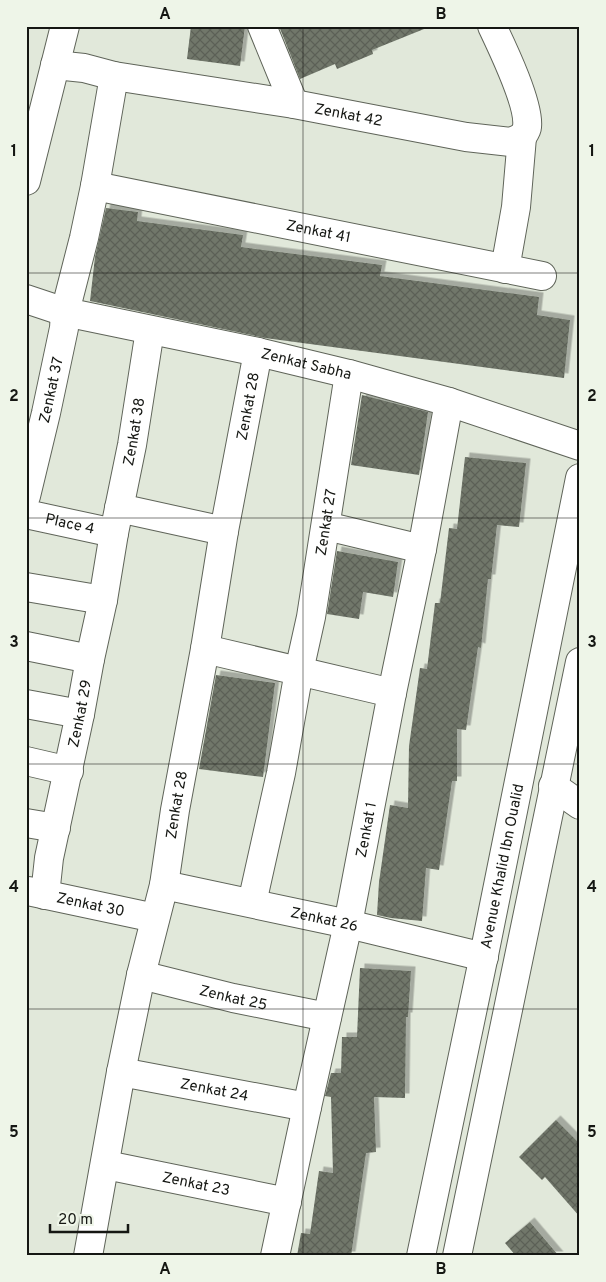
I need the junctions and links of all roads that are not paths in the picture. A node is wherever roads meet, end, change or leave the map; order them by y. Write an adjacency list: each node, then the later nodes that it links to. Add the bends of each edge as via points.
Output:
1 (65, 26): 4 (street)
2 (262, 26): 6 (street)
3 (492, 26): 7 (street, via 526,111 527,127)
4 (55, 65): 5 (street, Zenkat 42); 8 (street)
5 (114, 76): 6 (street, Zenkat 42); 9 (street, Zenkat 37)
6 (294, 104): 7 (street, Zenkat 42, via 466,137 511,142)
7 (522, 137): 10 (street, via 516,207)
8 (26, 181)
9 (95, 186): 10 (street, Zenkat 41); 13 (street, Zenkat 37)
10 (505, 269): 11 (street, Zenkat 41)
11 (542, 276)
12 (26, 299): 13 (street, Zenkat Sabha)
13 (64, 312): 14 (street, Zenkat Sabha); 20 (street, Zenkat 37, via 64,328)
14 (150, 330): 15 (street, Zenkat Sabha); 22 (street, Zenkat 38)
15 (258, 352): 16 (street, Zenkat Sabha); 24 (street, Zenkat 28)
16 (349, 374): 17 (street, Zenkat Sabha); 23 (street, Zenkat 27)
17 (449, 402): 18 (street, Zenkat Sabha); 25 (street, Zenkat 1)
18 (580, 446)
19 (580, 478): 47 (street, Avenue Khalid Ibn Oualid)
20 (26, 496)
21 (26, 514): 22 (street, Place 4)
22 (117, 520): 24 (street, Place 4); 27 (street, Zenkat 29)
23 (326, 526): 25 (street); 32 (street, Zenkat 27)
24 (224, 531): 29 (street, Zenkat 28)
25 (422, 550): 33 (street, Zenkat 1)
26 (26, 587): 27 (street)
27 (103, 600): 30 (street, Zenkat 29)
28 (26, 646): 30 (street)
29 (205, 649): 32 (street); 42 (street, Zenkat 28)
30 (90, 659): 35 (street, Zenkat 29)
31 (580, 662): 38 (street)
32 (299, 671): 33 (street); 44 (street, Zenkat 27, via 281,773)
33 (392, 693): 46 (street, Zenkat 1)
34 (26, 704): 35 (street)
35 (80, 714): 37 (street, Zenkat 29)
36 (26, 762): 37 (street)
37 (69, 771): 41 (street, Zenkat 29)
38 (553, 786): 39 (street); 57 (street)
39 (580, 805)
40 (26, 823): 41 (street)
41 (56, 828): 43 (street, Zenkat 29, via 49,858)
42 (164, 884): 44 (street, Zenkat 26); 45 (street, Zenkat 28)
43 (35, 893): 45 (street, Zenkat 30)
44 (252, 903): 46 (street, Zenkat 26)
45 (155, 918): 48 (street, Zenkat 28)
46 (348, 924): 47 (street, Zenkat 26); 49 (street, Zenkat 1)
47 (484, 957): 56 (street, Avenue Khalid Ibn Oualid)
48 (141, 975): 49 (street, Zenkat 25); 50 (street, Zenkat 28)
49 (326, 1017): 51 (street, Zenkat 1)
50 (121, 1072): 51 (street, Zenkat 24); 52 (street, Zenkat 28)
51 (307, 1107): 53 (street, Zenkat 1)
52 (106, 1165): 53 (street, Zenkat 23); 54 (street, Zenkat 28)
53 (287, 1202): 55 (street, Zenkat 1)
54 (88, 1256)
55 (275, 1256)
56 (421, 1256)
57 (457, 1256)

